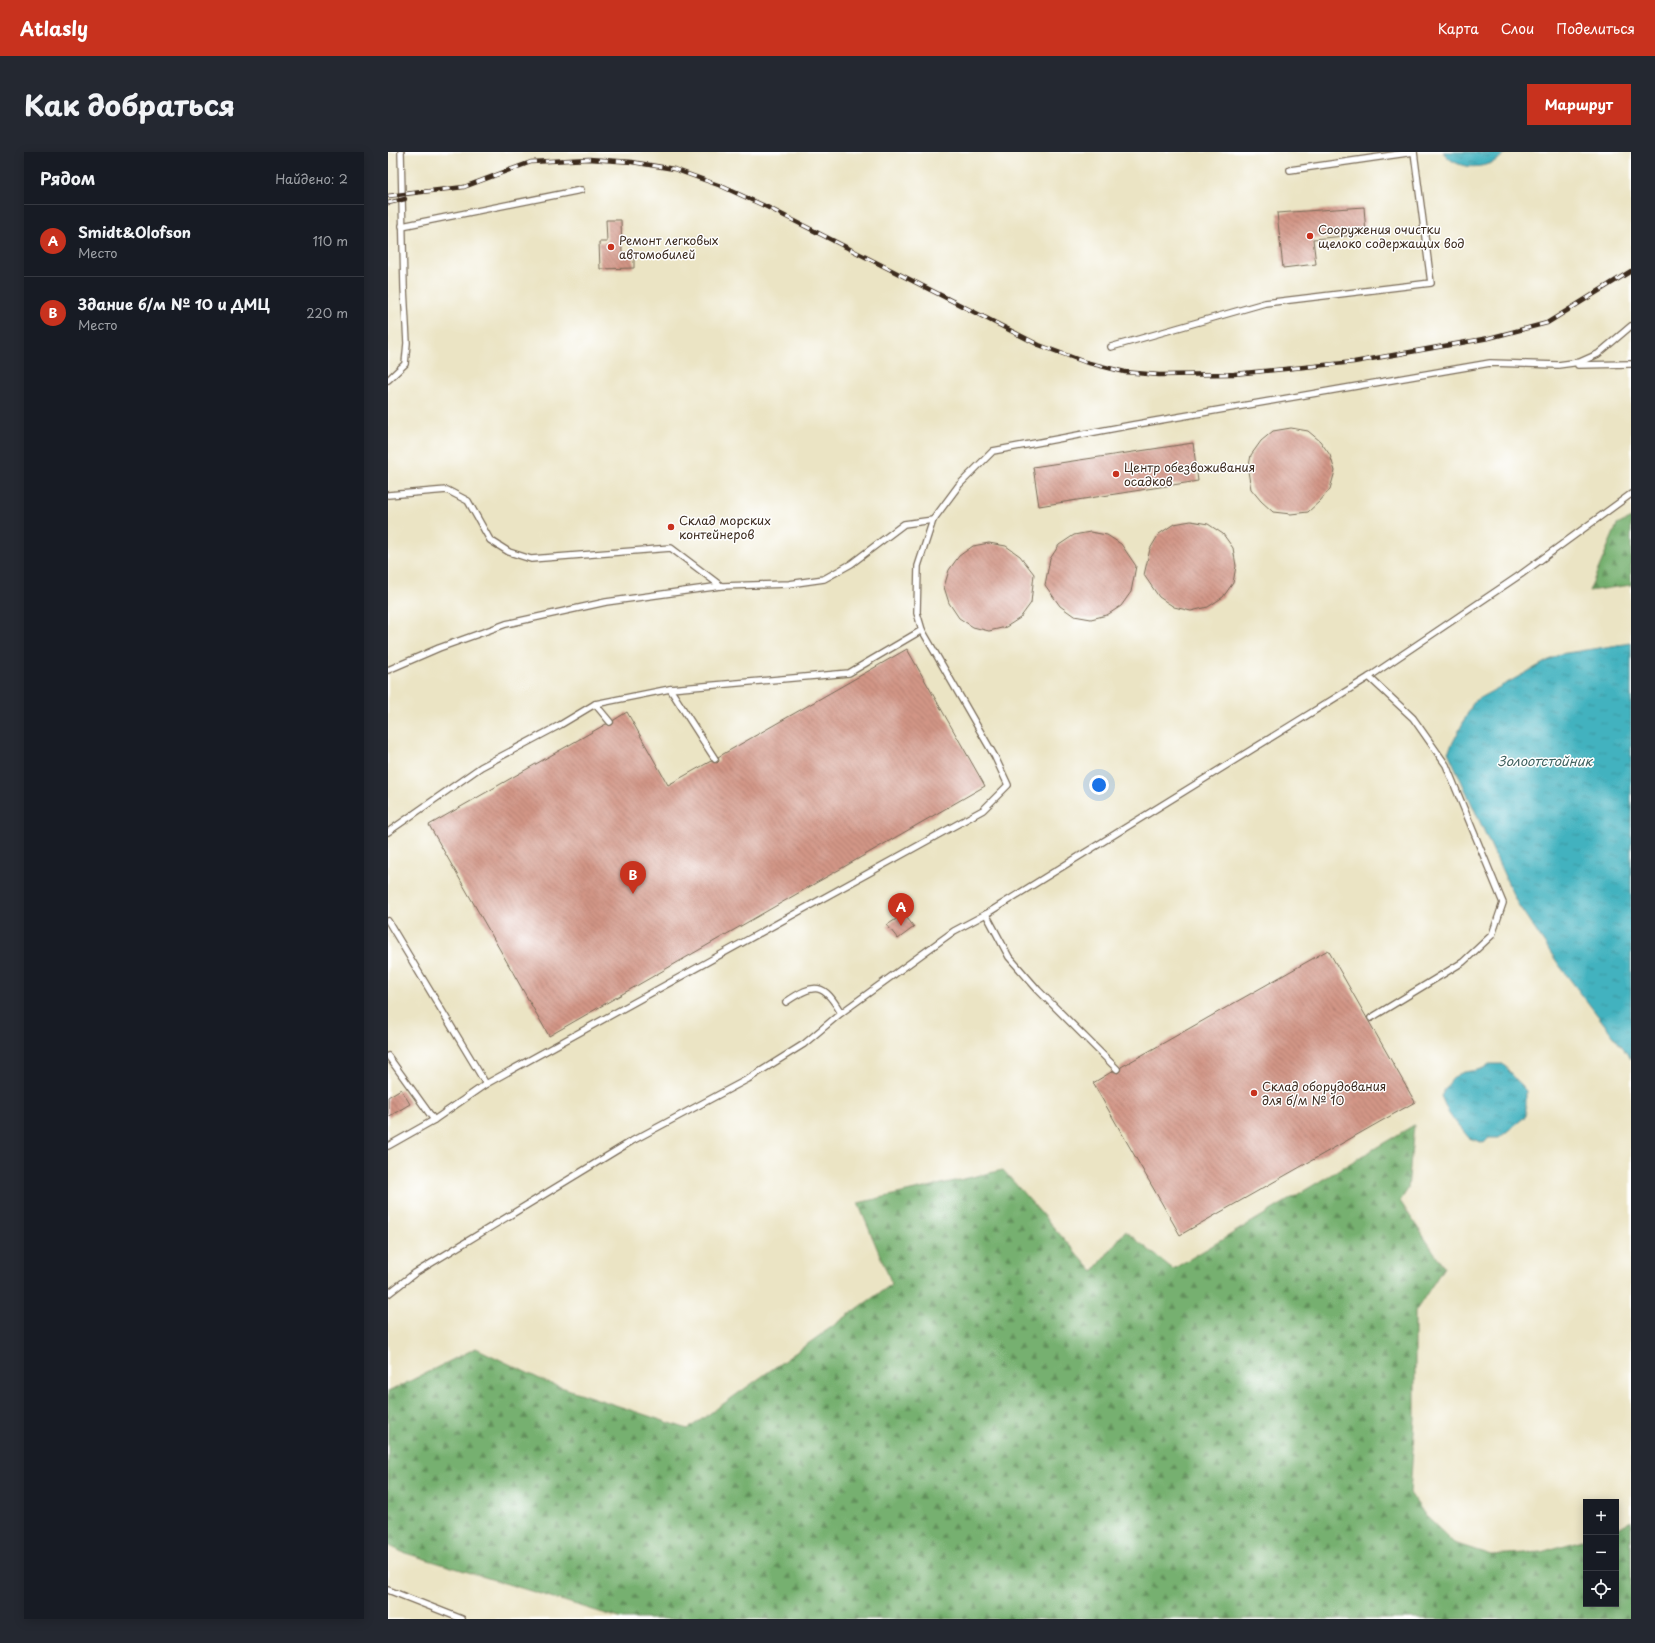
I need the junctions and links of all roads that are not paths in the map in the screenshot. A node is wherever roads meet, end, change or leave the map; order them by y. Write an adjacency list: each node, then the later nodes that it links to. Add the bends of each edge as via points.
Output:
1 (401, 152): 5 (lane)
2 (1414, 152): 3 (lane); 7 (lane, via 1431,283 1265,303)
3 (1290, 170)
4 (581, 190): 5 (lane)
5 (402, 226): 10 (lane, via 407,343 405,364)
6 (1631, 326): 9 (lane, via 1598,354 1580,362)
7 (1111, 347)
8 (1631, 364): 9 (lane)
9 (1558, 365): 13 (lane, via 1490,363 993,451 959,485)
10 (388, 380)
11 (1631, 494): 17 (lane, via 1520,576)
12 (388, 495): 14 (lane, via 447,490 468,501 490,540 509,552 531,559 671,548)
13 (934, 520): 14 (lane, via 904,524 851,564 824,579 789,584); 15 (lane, via 918,566 917,613)
14 (721, 586): 16 (lane, via 606,602 506,624)
15 (922, 630): 18 (lane, via 849,673); 30 (lane, via 995,757 1008,785 983,810)
16 (388, 670)
17 (1369, 677): 23 (lane); 27 (lane, via 1413,718 1446,765 1503,903 1492,935 1463,962)
18 (670, 689): 19 (lane); 21 (lane)
19 (595, 704): 20 (lane); 22 (lane, via 481,767)
20 (610, 722)
21 (715, 758)
22 (388, 832)
23 (986, 914): 26 (lane, via 954,931); 29 (lane, via 1009,957 1038,990)
24 (388, 921): 30 (lane)
25 (786, 1002): 26 (lane, via 810,988 823,989 832,996)
26 (841, 1013): 33 (lane, via 804,1044 748,1080 632,1141 415,1274)
27 (1371, 1018)
28 (388, 1056): 31 (lane)
29 (1117, 1069)
30 (486, 1084): 31 (lane)
31 (434, 1120): 32 (lane)
32 (388, 1146)
33 (388, 1294)
34 (388, 1590): 35 (lane)
35 (462, 1619)

